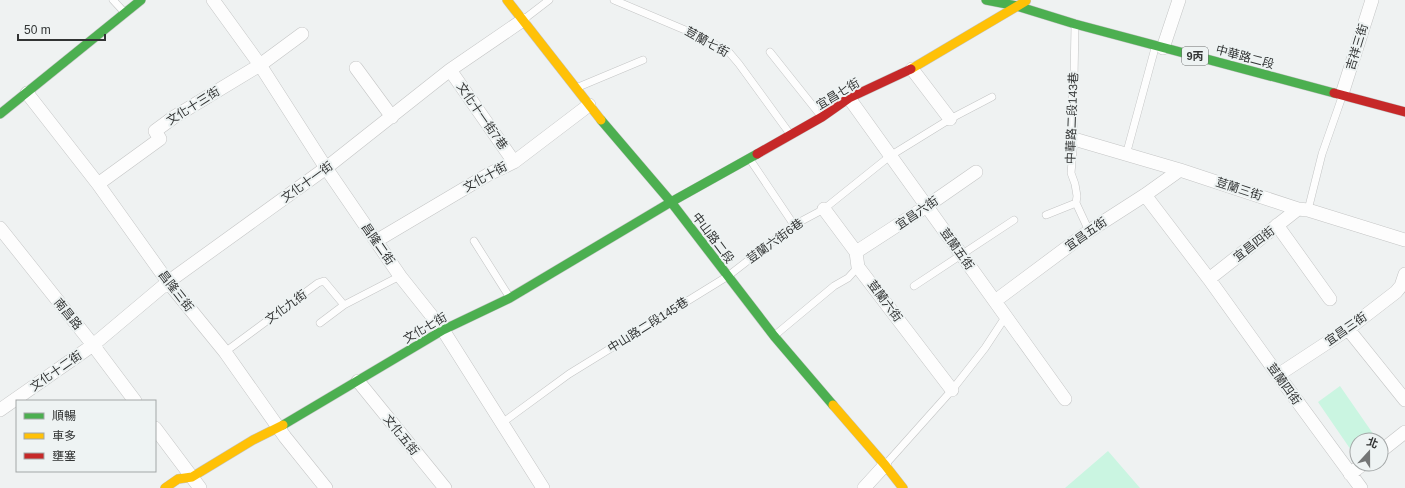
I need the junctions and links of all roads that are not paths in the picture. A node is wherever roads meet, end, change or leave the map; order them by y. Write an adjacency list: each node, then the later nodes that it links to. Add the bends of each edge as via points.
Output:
1 (113, 0): 12 (lane)
2 (141, 0): 12 (street)
3 (213, 0): 19 (street, 昌隆二街)
4 (507, 0): 13 (street, 中山路二段)
5 (549, 0): 13 (lane)
6 (614, 0): 34 (lane, 荳蘭七街, via 728,51)
7 (986, 0): 11 (street, 中華路二段 / 9丙)
8 (1028, 0): 11 (street, 宜昌七街)
9 (1179, 0): 16 (street)
10 (1372, 0): 25 (street, 吉祥三街)
11 (1017, 6): 14 (street, 中華路二段 / 9丙); 21 (street, 宜昌七街)
12 (125, 13): 24 (street)
13 (523, 20): 22 (street, 文化十一街); 23 (street, 中山路二段)
14 (1075, 24): 16 (street, 中華路二段 / 9丙); 35 (lane, 中華路二段143巷, via 1072,93)
15 (302, 34): 19 (street, 文化十三街)
16 (1159, 47): 25 (street, 中華路二段 / 9丙); 36 (lane)
17 (770, 52): 32 (lane)
18 (643, 60): 23 (lane)
19 (260, 65): 40 (street, 昌隆二街); 43 (street, 文化十三街, via 174,117 155,131 160,139)
20 (356, 68): 31 (street)
21 (912, 69): 27 (street, 宜昌七街); 33 (street)
22 (450, 70): 31 (street, 文化十一街); 39 (street, 文化十一街7巷)
23 (576, 88): 28 (street, 中山路二段)
24 (27, 93): 30 (street); 43 (street, 昌隆三街)
25 (1342, 94): 29 (street, 中華路二段 / 9丙); 49 (lane)
26 (992, 97): 33 (lane, 荳蘭六街6巷)
27 (849, 98): 32 (street, 宜昌七街); 37 (street, 荳蘭五街)
28 (589, 105): 39 (street, 文化十街); 45 (street, 中山路二段)
29 (1405, 112)
30 (0, 114)
31 (392, 117): 40 (street, 文化十一街)
32 (822, 118): 34 (street, 宜昌七街)
33 (950, 119): 37 (lane, 荳蘭六街6巷)
34 (790, 134): 38 (street, 宜昌七街)
35 (1074, 139): 36 (street, 荳蘭三街); 46 (lane, 中華路二段143巷, via 1071,173 1075,184)
36 (1126, 155): 41 (street, 荳蘭三街)
37 (890, 156): 47 (street, 荳蘭五街); 48 (lane, 荳蘭六街6巷)
38 (749, 158): 45 (street, 宜昌七街); 52 (lane)
39 (514, 162): 57 (street, 文化十街, via 489,174)
40 (326, 168): 57 (street, 昌隆二街); 65 (street, 文化十一街)
41 (1180, 170): 44 (street, 宜昌五街); 49 (street, 荳蘭三街)
42 (976, 172): 47 (street, 宜昌六街)
43 (98, 184): 65 (street, 昌隆三街)
44 (1145, 195): 55 (street, 宜昌五街); 64 (street, 荳蘭四街)
45 (671, 202): 63 (street, 中山路二段); 68 (street, 文化七街)
46 (1076, 203): 50 (lane); 55 (lane, 中華路二段143巷)
47 (927, 206): 59 (street, 宜昌六街); 60 (street, 荳蘭五街)
48 (824, 209): 52 (lane, 荳蘭六街6巷); 59 (street, 荳蘭六街)
49 (1303, 209): 53 (street, 宜昌四街); 56 (street, 荳蘭三街)
50 (1046, 216)
51 (1014, 220): 60 (lane)
52 (794, 225): 63 (lane, 荳蘭六街6巷)
53 (1277, 225): 64 (street, 宜昌四街); 69 (street)
54 (0, 228): 77 (street, 南昌路)
55 (1089, 231): 70 (street, 宜昌五街)
56 (1405, 240)
57 (376, 241): 62 (street, 昌隆二街)
58 (474, 241): 68 (lane)
59 (856, 252): 61 (street, 荳蘭六街)
60 (961, 254): 67 (lane); 70 (street, 荳蘭五街)
61 (858, 267): 76 (lane, via 848,278 834,286); 81 (street, 荳蘭六街)
62 (400, 276): 71 (lane); 75 (street, 昌隆二街)
63 (728, 276): 76 (street, 中山路二段); 86 (lane, 中山路二段145巷, via 569,374)
64 (1209, 278): 79 (street, 荳蘭四街)
65 (168, 282): 77 (street, 文化十一街); 78 (street, 昌隆三街)
66 (1404, 284): 74 (street, 宜昌三街)
67 (914, 286)
68 (510, 298): 75 (street, 文化七街)
69 (1330, 299)
70 (995, 301): 72 (street, 荳蘭五街)
71 (344, 305): 73 (lane); 78 (lane, 文化九街, via 324,281 318,283)
72 (1006, 316): 81 (lane); 82 (street, 荳蘭五街)
73 (320, 323)
74 (1348, 329): 79 (street, 宜昌三街); 84 (street)
75 (443, 330): 80 (street, 文化七街); 86 (street, 昌隆二街)
76 (774, 336): 91 (street, 中山路二段)
77 (93, 345): 83 (street, 南昌路); 85 (street, 文化十二街)
78 (225, 352): 87 (street, 昌隆三街)
79 (1278, 375): 93 (street, 荳蘭四街)
80 (358, 381): 87 (street, 文化七街); 98 (street, 文化五街)
81 (952, 390): 91 (lane)
82 (1065, 399)
83 (134, 400)
84 (1405, 400)
85 (0, 410)
86 (502, 423): 99 (street, 昌隆二街)
87 (279, 427): 94 (street, 文化七街); 97 (street, 昌隆三街)
88 (156, 429): 94 (street)
89 (1405, 432): 90 (street)
90 (1389, 444)
91 (885, 465): 100 (street); 101 (street, 中山路二段)
92 (1353, 472): 93 (street)
93 (1350, 474): 102 (street, 荳蘭四街)
94 (192, 477): 95 (street, 文化七街, via 178,479); 96 (street)
95 (165, 488)
96 (200, 488)
97 (326, 488)
98 (445, 488)
99 (543, 488)
100 (864, 488)
101 (903, 488)
102 (1361, 488)

